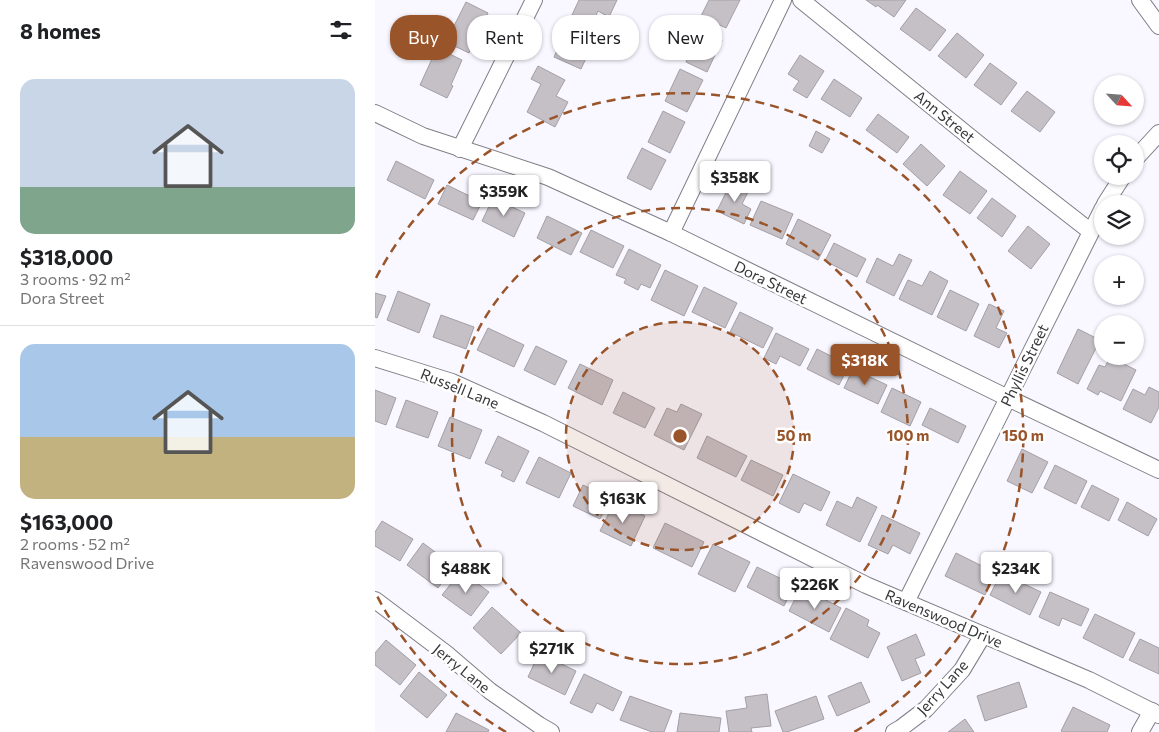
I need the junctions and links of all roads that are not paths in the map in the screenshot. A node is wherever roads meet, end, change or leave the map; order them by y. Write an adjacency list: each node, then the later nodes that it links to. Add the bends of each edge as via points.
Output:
1 (534, 0): 8 (street)
2 (783, 0): 12 (street)
3 (801, 0): 11 (street, Ann Street)
4 (1141, 0): 5 (street)
5 (1159, 26)
6 (375, 113): 8 (street, Dora Street)
7 (1159, 133): 9 (street)
8 (460, 149): 12 (street, Dora Street, via 548,176)
9 (1144, 149)
10 (1094, 224): 11 (street, Phyllis Street)
11 (1090, 231): 14 (street, Phyllis Street)
12 (671, 233): 14 (street, Dora Street)
13 (375, 358): 15 (street, Russell Lane, via 452,382)
14 (1008, 398): 16 (street, Dora Street); 18 (street, Phyllis Street)
15 (543, 423): 18 (street, Ravenswood Drive)
16 (1159, 470)
17 (375, 600): 21 (street, Jerry Lane, via 490,691)
18 (906, 602): 19 (street, Ravenswood Drive)
19 (983, 635): 20 (street, Ravenswood Drive, via 1089,680); 22 (street, Jerry Lane, via 962,670 926,709)
20 (1156, 713): 23 (street)
21 (551, 732)
22 (893, 732)
23 (1140, 732)

